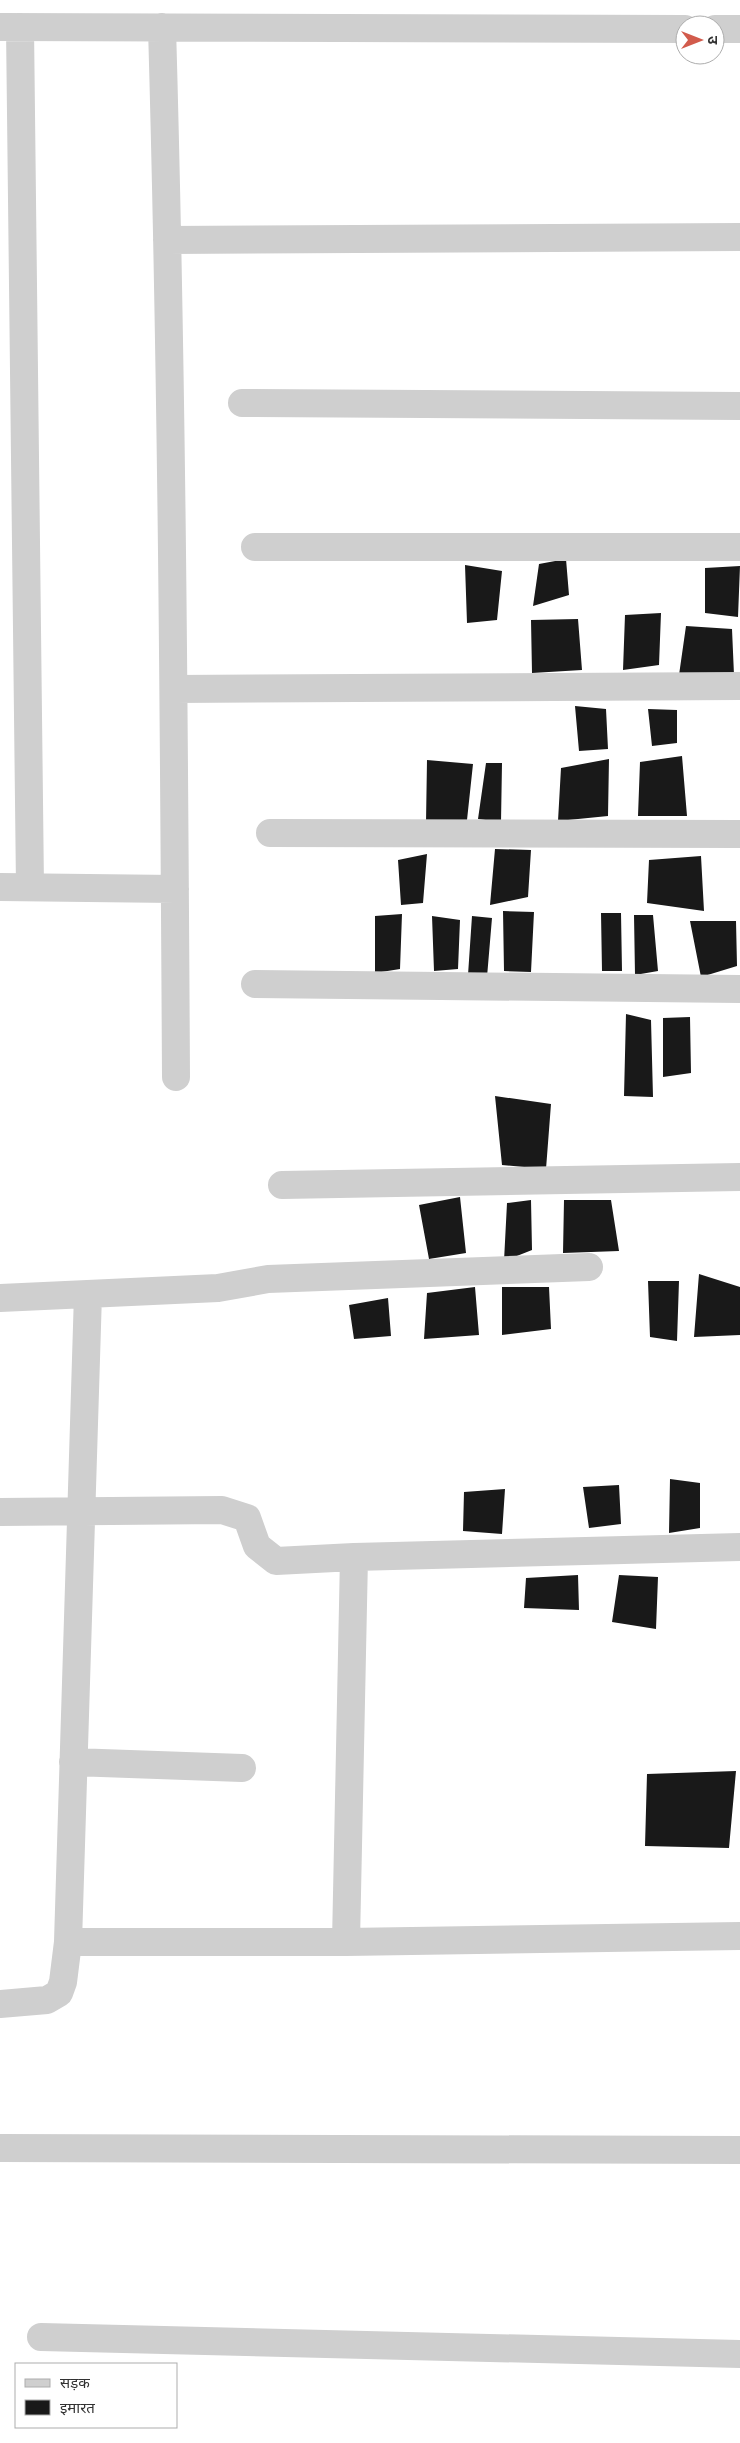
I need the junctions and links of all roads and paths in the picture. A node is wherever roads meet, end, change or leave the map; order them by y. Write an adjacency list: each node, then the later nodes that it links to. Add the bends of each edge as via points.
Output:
1 (10, 27): 2 (street); 17 (street)
2 (162, 27): 3 (street); 7 (street)
3 (675, 29)
4 (725, 29): 5 (street)
5 (740, 29)
6 (740, 237): 7 (street)
7 (167, 240): 13 (street)
8 (242, 403): 9 (street)
9 (740, 406)
10 (255, 546): 11 (street)
11 (740, 547)
12 (740, 686): 13 (street)
13 (174, 689): 18 (street)
14 (270, 833): 15 (street)
15 (740, 834)
16 (0, 887): 17 (street)
17 (30, 887): 18 (street)
18 (175, 888): 21 (street)
19 (255, 984): 20 (street)
20 (740, 989)
21 (176, 1077)
22 (740, 1177): 23 (street)
23 (282, 1185)
24 (588, 1267): 25 (street, via 268,1279 218,1288)
25 (88, 1294): 26 (street); 27 (street)
26 (0, 1298)
27 (80, 1511): 28 (street); 30 (street, via 222,1510 247,1518 257,1546 276,1561); 31 (street)
28 (0, 1512)
29 (740, 1547): 30 (street)
30 (354, 1557): 35 (street)
31 (73, 1762): 32 (street); 34 (street)
32 (242, 1768)
33 (740, 1936): 35 (street)
34 (68, 1942): 35 (street); 36 (street, via 59,1993 47,2000)
35 (346, 1942)
36 (0, 2004)
37 (0, 2148): 38 (street)
38 (740, 2150)
39 (41, 2337): 40 (street)
40 (740, 2354)

